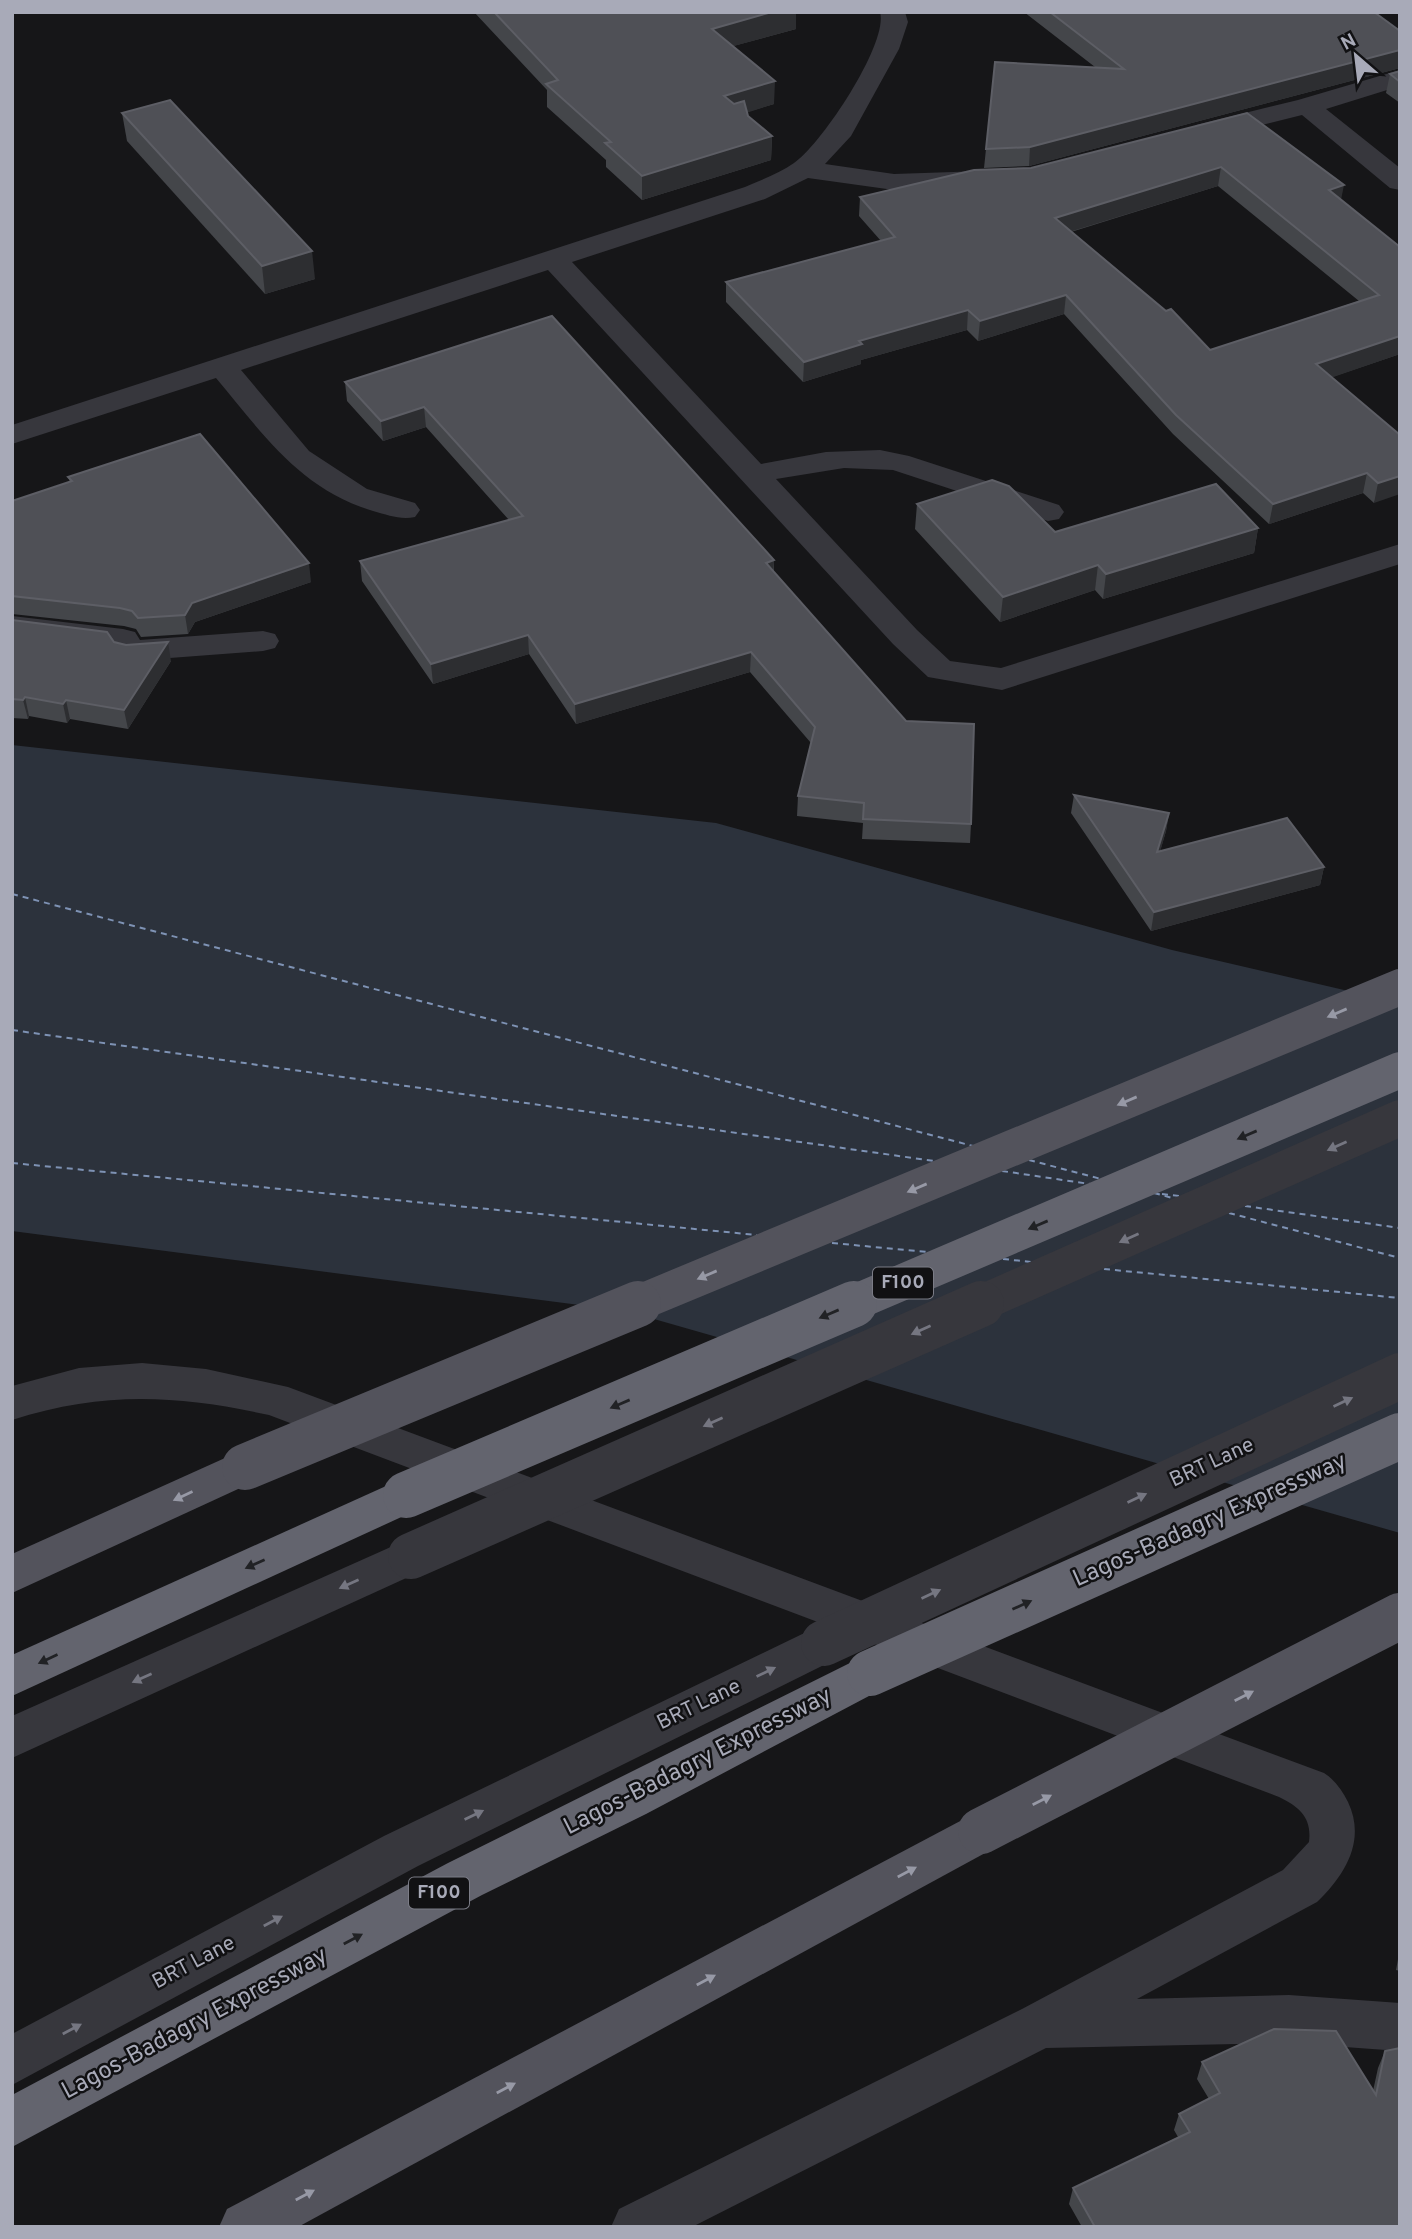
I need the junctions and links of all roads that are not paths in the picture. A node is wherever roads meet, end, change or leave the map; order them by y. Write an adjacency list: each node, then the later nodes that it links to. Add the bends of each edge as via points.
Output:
1 (892, 12): 5 (street, via 895,22 886,49 838,136)
2 (1400, 78): 3 (street)
3 (1307, 106): 4 (street); 7 (street)
4 (1176, 138)
5 (804, 169): 6 (street, via 894,182); 8 (street, via 755,193)
6 (1015, 178)
7 (1400, 182)
8 (554, 259): 9 (street); 11 (street)
9 (221, 365): 10 (street); 12 (street, via 298,457 356,496)
10 (12, 435)
11 (755, 474): 13 (street, via 873,457); 14 (street, via 940,670 1002,679)
12 (404, 510)
13 (1048, 512)
14 (1400, 554)
15 (12, 626): 16 (street, via 123,639 130,651)
16 (264, 641)
17 (1400, 987): 23 (main road, one-way to 23, bridge, via 245,1467)
18 (1400, 1070): 25 (highway, F100, one-way to 25, bridge, via 406,1495)
19 (1400, 1118): 26 (street, one-way to 26, bridge)
20 (1400, 1376): 29 (street, BRT Lane, one-way to 20, bridge, via 401,1851 824,1643)
21 (12, 1403): 27 (street, via 66,1387 167,1379 272,1399 1313,1791 1329,1813 1334,1839 1323,1866 1300,1886)
22 (1400, 1436): 30 (highway, Lagos-Badagry Expressway / F100, one-way to 22, bridge, via 465,1879 870,1673)
23 (12, 1574)
24 (1400, 1616): 31 (main road, one-way to 24, bridge, via 981,1831)
25 (12, 1676)
26 (12, 1738)
27 (1039, 2026): 28 (street, via 1289,2019); 32 (street)
28 (1400, 2027)
29 (12, 2061)
30 (12, 2122)
31 (245, 2227)
32 (638, 2227)

